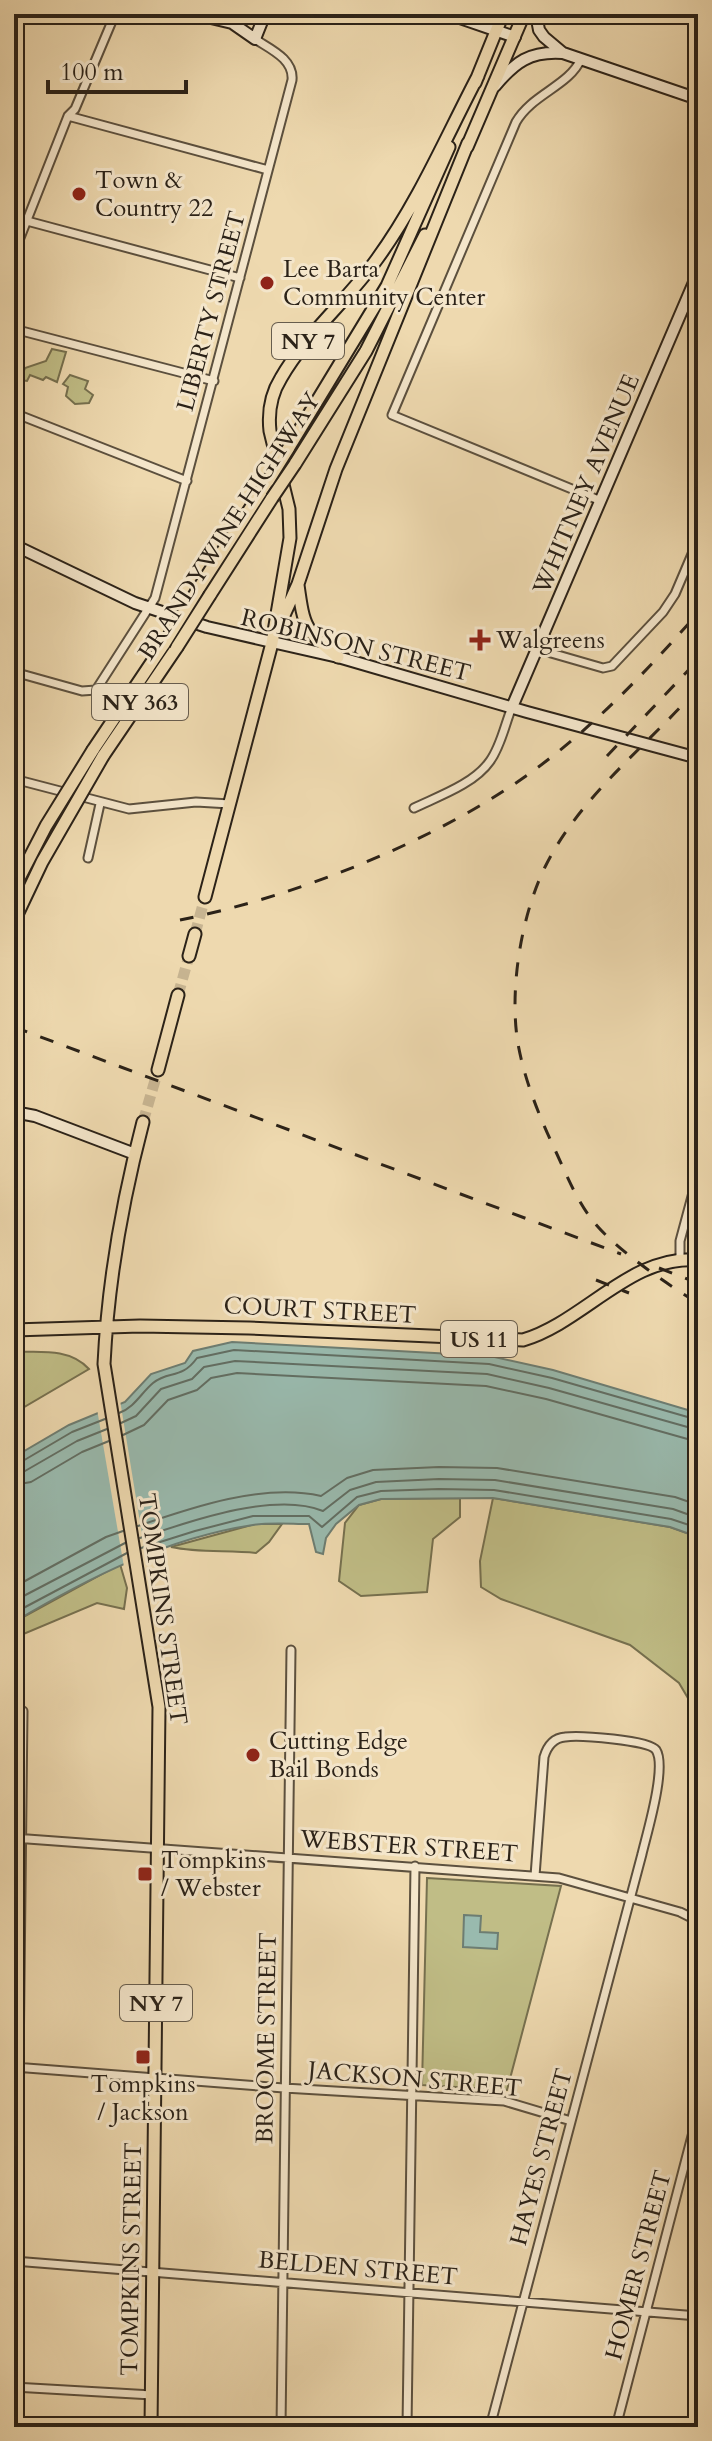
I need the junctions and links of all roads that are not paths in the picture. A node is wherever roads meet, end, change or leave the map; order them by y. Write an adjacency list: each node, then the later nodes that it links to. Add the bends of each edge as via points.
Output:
1 (115, 14): 16 (street)
2 (194, 14): 10 (street, via 232,23)
3 (265, 14): 10 (street)
4 (448, 14): 8 (street)
5 (503, 14): 8 (main road, BRANDYWINE HIGHWAY)
6 (524, 14): 9 (main road, BRANDYWINE HIGHWAY)
7 (536, 14): 11 (street, via 539,30)
8 (496, 30): 9 (street); 13 (main road, BRANDYWINE HIGHWAY / NY 363)
9 (515, 37): 14 (main road, BRANDYWINE HIGHWAY / NY 363)
10 (255, 39): 18 (street, LIBERTY STREET, via 289,63 293,73)
11 (563, 53): 12 (street); 14 (street, via 525,57)
12 (581, 59): 15 (street); 27 (street, via 516,122 392,415)
13 (478, 76): 32 (main road, NY 7, via 379,257 292,360 274,393 270,431 291,524); 37 (main road, BRANDYWINE HIGHWAY / NY 363, bridge, via 387,286)
14 (491, 91): 17 (main road, BRANDYWINE HIGHWAY / NY 363)
15 (698, 99)
16 (68, 116): 18 (street); 19 (street)
17 (468, 143): 30 (main road, NY 7, via 336,469); 37 (main road, BRANDYWINE HIGHWAY / NY 363, bridge, via 394,300 334,404 177,647)
18 (268, 170): 22 (street, LIBERTY STREET)
19 (27, 221): 20 (street); 22 (street)
20 (14, 253)
21 (698, 273): 27 (street, WHITNEY AVENUE)
22 (240, 278): 24 (street, LIBERTY STREET)
23 (14, 329): 24 (street)
24 (214, 381): 26 (street, LIBERTY STREET)
25 (14, 413): 26 (street)
26 (187, 481): 31 (street, LIBERTY STREET)
27 (601, 501): 33 (street, WHITNEY AVENUE)
28 (698, 540): 33 (street, via 669,603 612,666)
29 (14, 545): 31 (street, ROBINSON STREET)
30 (298, 584): 32 (main road, NY 7); 34 (main road, via 305,626)
31 (150, 610): 32 (street, ROBINSON STREET); 35 (street, LIBERTY STREET, via 96,690)
32 (272, 643): 34 (street, ROBINSON STREET); 41 (main road, NY 7)
33 (537, 649): 36 (street, WHITNEY AVENUE)
34 (338, 657): 36 (street, ROBINSON STREET)
35 (14, 672)
36 (512, 707): 38 (street, ROBINSON STREET); 42 (street, WHITNEY AVENUE, via 488,764)
37 (98, 753): 44 (main road, BRANDYWINE HIGHWAY / NY 363, bridge, via 46,826); 46 (main road, BRANDYWINE HIGHWAY / NY 363, bridge)
38 (698, 758)
39 (14, 779): 40 (street)
40 (100, 804): 41 (street, via 129,809); 43 (street)
41 (230, 804): 45 (main road, NY 7)
42 (414, 808)
43 (88, 858)
44 (14, 888)
45 (205, 897)
46 (14, 921)
47 (195, 934): 48 (main road)
48 (189, 956)
49 (178, 995): 50 (main road)
50 (158, 1070)
51 (14, 1112): 53 (street)
52 (143, 1122): 53 (main road, NY 7)
53 (135, 1154): 57 (main road, NY 7)
54 (698, 1174): 55 (street)
55 (680, 1259): 56 (main road, COURT STREET / US 11); 57 (main road, COURT STREET / US 11, via 642,1272 553,1328 523,1340 249,1328)
56 (698, 1260)
57 (106, 1328): 58 (main road, COURT STREET / US 11); 62 (main road, TOMPKINS STREET / NY 7, via 105,1383 159,1707)
58 (14, 1330)
59 (291, 1650): 63 (street, BROOME STREET)
60 (23, 1711): 61 (street)
61 (18, 1838): 62 (street, WEBSTER STREET); 68 (street)
62 (158, 1847): 63 (street, WEBSTER STREET); 69 (main road, TOMPKINS STREET / NY 7)
63 (288, 1857): 64 (street, WEBSTER STREET); 70 (street, BROOME STREET)
64 (415, 1866): 65 (street, WEBSTER STREET); 71 (street)
65 (535, 1876): 66 (street, WEBSTER STREET); 66 (street, HAYES STREET, via 548,1746 564,1737 649,1744 660,1761)
66 (630, 1898): 67 (street, WEBSTER STREET); 73 (street, HAYES STREET)
67 (698, 1921)
68 (17, 2067): 69 (street, JACKSON STREET); 74 (street)
69 (155, 2078): 70 (street, JACKSON STREET); 75 (main road, TOMPKINS STREET / NY 7)
70 (284, 2088): 71 (street, JACKSON STREET); 76 (street, BROOME STREET)
71 (412, 2096): 73 (street, JACKSON STREET, via 511,2102); 77 (street)
72 (698, 2113): 79 (street, HOMER STREET)
73 (571, 2121): 78 (street, HAYES STREET)
74 (15, 2262): 75 (street, BELDEN STREET); 81 (street)
75 (153, 2273): 76 (street, BELDEN STREET); 82 (main road, TOMPKINS STREET / NY 7)
76 (283, 2282): 77 (street, BELDEN STREET); 85 (street, BROOME STREET)
77 (409, 2292): 78 (street, BELDEN STREET); 86 (street)
78 (523, 2302): 79 (street, BELDEN STREET); 87 (street, HAYES STREET)
79 (646, 2313): 80 (street, BELDEN STREET); 88 (street, HOMER STREET)
80 (698, 2316)
81 (15, 2387): 82 (street); 83 (street)
82 (152, 2395): 84 (main road, TOMPKINS STREET / NY 7)
83 (15, 2427)
84 (151, 2427)
85 (281, 2427)
86 (407, 2427)
87 (490, 2427)
88 (616, 2427)

